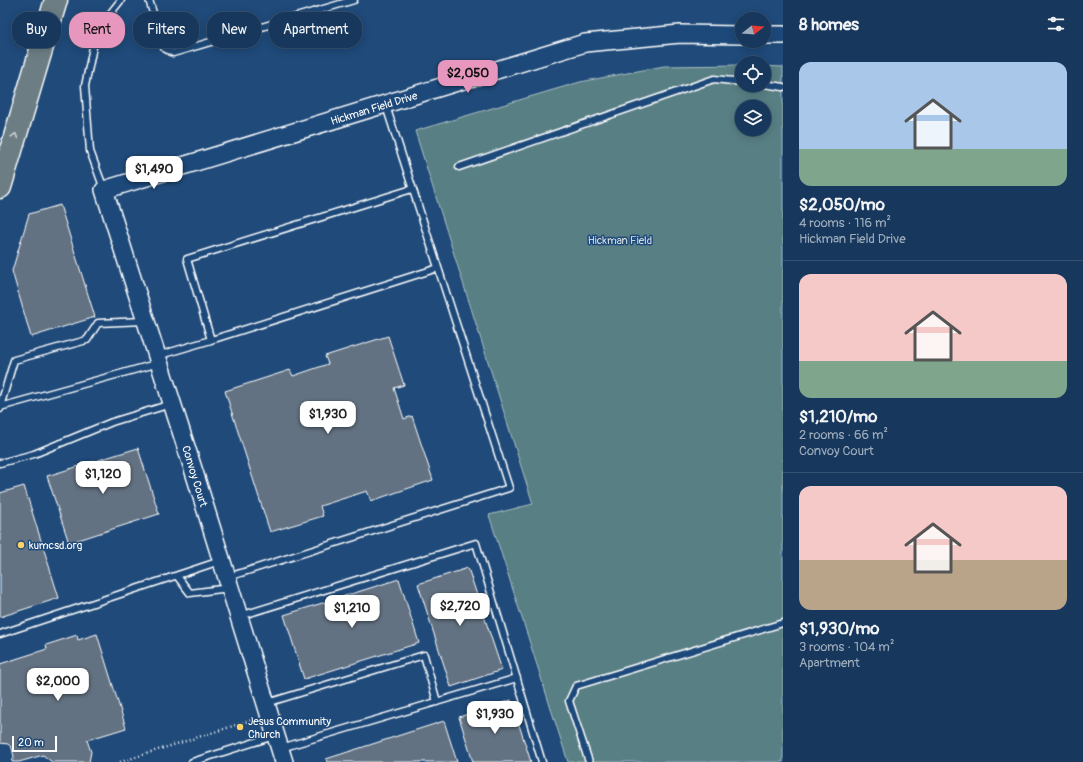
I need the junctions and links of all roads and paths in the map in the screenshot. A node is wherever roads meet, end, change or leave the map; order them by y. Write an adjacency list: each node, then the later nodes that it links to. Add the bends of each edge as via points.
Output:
1 (56, 0): 13 (highway, one-way to 1)
2 (121, 0): 15 (lane, via 109,14 93,47 85,86 90,151)
3 (149, 0): 4 (lane, via 164,48 173,53)
4 (354, 0)
5 (735, 35): 11 (street, Hickman Field Drive, via 680,34 585,43)
6 (771, 35): 7 (street)
7 (783, 35)
8 (735, 81): 12 (lane, via 714,79)
9 (771, 85): 10 (lane)
10 (783, 88)
11 (386, 104): 14 (lane); 15 (street, Hickman Field Drive)
12 (458, 166)
13 (0, 187)
14 (412, 189): 16 (lane); 18 (lane, via 187,260)
15 (104, 190): 17 (street, Convoy Court)
16 (438, 268): 18 (lane); 23 (lane, via 509,488)
17 (146, 321): 19 (street, Convoy Court); 21 (lane, via 98,323 87,340 14,360)
18 (211, 340): 19 (lane)
19 (158, 360): 20 (street, Convoy Court); 21 (lane)
20 (172, 403): 22 (lane, via 112,422 34,454); 23 (street, Convoy Court)
21 (0, 408)
22 (0, 464)
23 (226, 575): 24 (lane); 24 (lane, via 190,593); 25 (street, Convoy Court)
24 (177, 576): 27 (lane)
25 (239, 616): 28 (lane, via 476,543); 30 (street, Convoy Court)
26 (783, 623): 35 (lane, via 576,686 569,701)
27 (0, 634)
28 (517, 678): 29 (lane); 34 (lane)
29 (437, 702): 30 (lane, via 424,656); 31 (lane)
30 (266, 703): 31 (street, Convoy Court)
31 (275, 746): 32 (path, via 256,718); 33 (lane)
32 (120, 762)
33 (192, 762)
34 (542, 762)
35 (589, 762)

